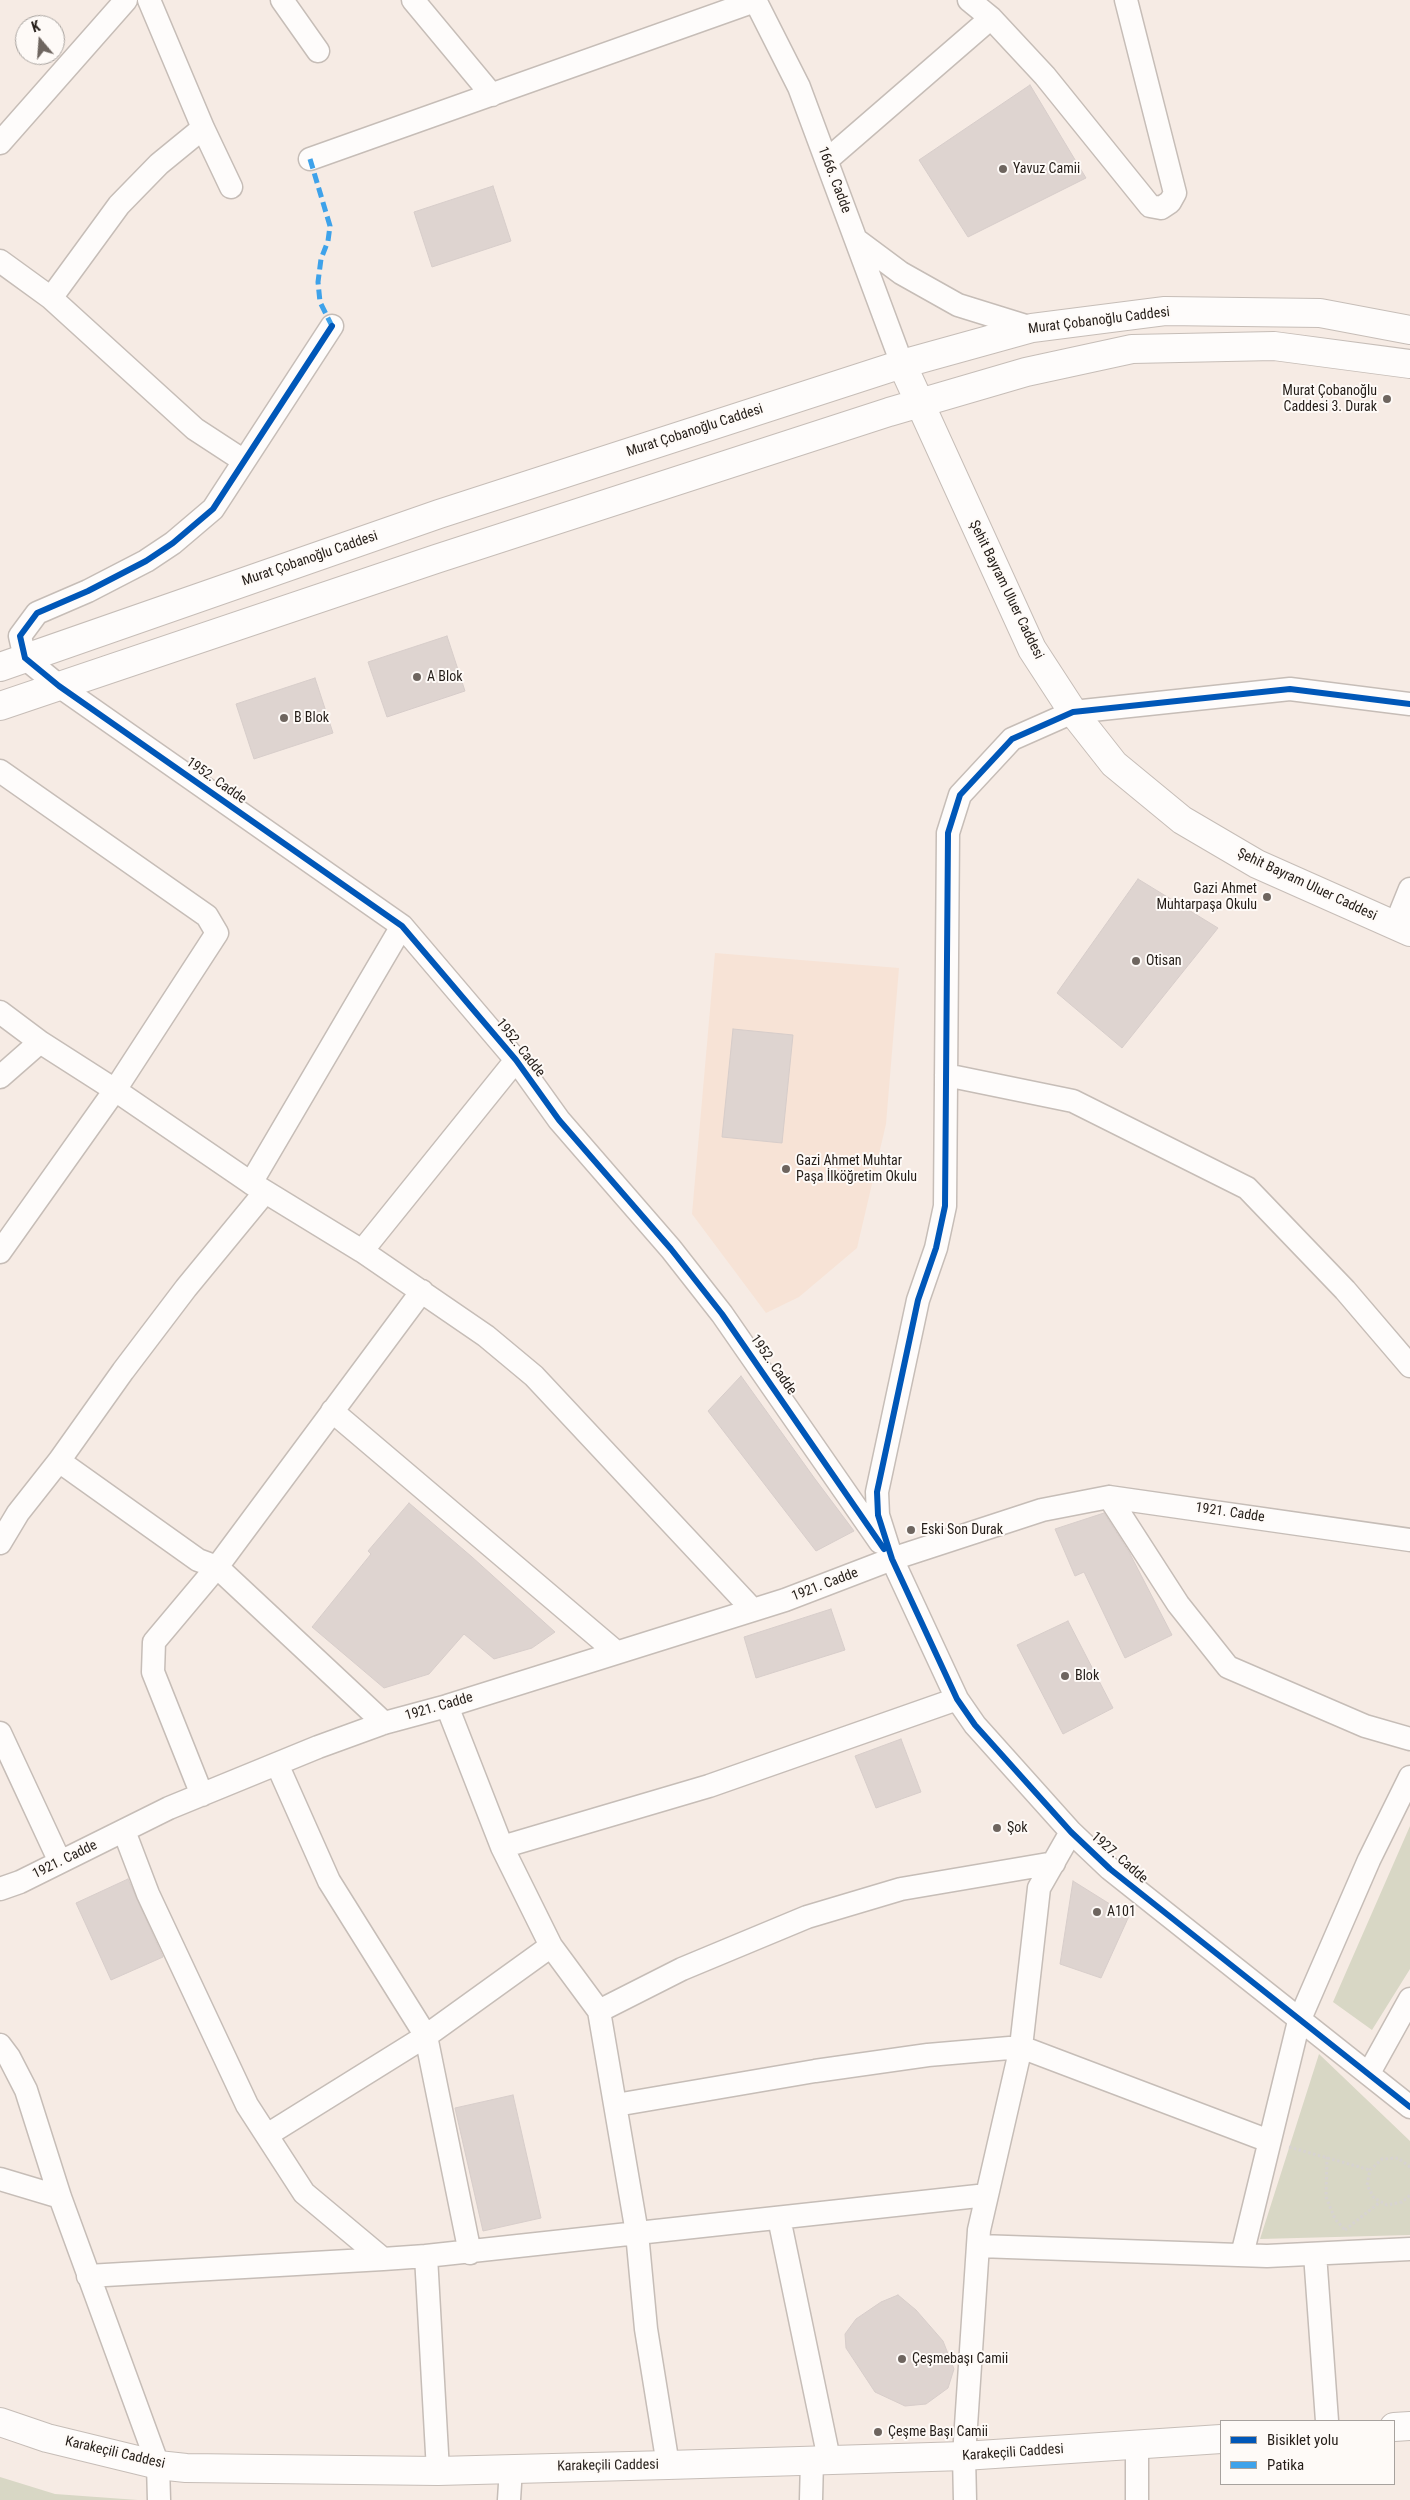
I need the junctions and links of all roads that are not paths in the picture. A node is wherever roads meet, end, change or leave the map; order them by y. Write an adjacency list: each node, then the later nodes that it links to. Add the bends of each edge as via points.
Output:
1 (126, 0): 12 (street)
2 (149, 0): 11 (street)
3 (282, 0): 9 (street)
4 (413, 0): 10 (street)
5 (969, 0): 8 (street)
6 (1126, 0): 8 (street, via 1175,193 1161,208 1150,206 1045,76)
7 (755, 1): 10 (street); 14 (street, 1666. Cadde, via 799,87)
8 (992, 18): 14 (street)
9 (318, 51)
10 (492, 95): 13 (street)
11 (203, 128): 15 (street); 18 (street, via 160,164 119,205)
12 (0, 143)
13 (310, 159)
14 (827, 160): 16 (street, 1666. Cadde)
15 (231, 187)
16 (857, 240): 20 (street, via 901,273 950,301); 22 (street, 1666. Cadde)
17 (0, 261): 18 (street)
18 (52, 298): 25 (street, via 195,429)
19 (332, 326): 25 (street)
20 (1032, 328): 21 (main road, Murat Çobanoğlu Caddesi, via 1165,311 1320,313); 22 (main road, Murat Çobanoğlu Caddesi)
21 (1410, 330)
22 (902, 364): 24 (main road, Şehit Bayram Uluer Caddesi); 26 (main road, Murat Çobanoğlu Caddesi, via 439,514)
23 (1410, 364): 24 (main road, via 1274,346 1132,349 1026,372)
24 (920, 404): 27 (main road, via 436,559); 30 (main road, Şehit Bayram Uluer Caddesi, via 1032,649)
25 (244, 461): 26 (street, via 213,508 172,543 118,577 37,613 20,636)
26 (12, 662): 27 (street, 1952. Cadde)
27 (60, 686): 29 (main road); 33 (street, 1952. Cadde)
28 (1410, 704): 30 (street, via 1290,689)
29 (0, 706)
30 (1073, 712): 34 (main road, Şehit Bayram Uluer Caddesi, via 1114,764 1182,820 1257,864); 38 (street, via 1012,739 960,795 948,833)
31 (0, 771): 40 (street, via 207,916 217,933)
32 (1410, 889): 34 (street)
33 (402, 926): 37 (street, 1952. Cadde); 41 (street)
34 (1402, 929)
35 (0, 1012): 36 (street)
36 (40, 1042): 39 (street); 40 (street)
37 (516, 1060): 42 (street); 52 (street, 1952. Cadde, via 559,1120 671,1249 722,1314)
38 (946, 1075): 45 (street, via 1073,1101 1247,1188 1344,1290); 52 (street, via 945,1206 936,1248 918,1300 877,1492 878,1515)
39 (0, 1077)
40 (115, 1090): 41 (street); 43 (street)
41 (258, 1187): 42 (street); 47 (street)
42 (362, 1251): 44 (street)
43 (0, 1252)
44 (422, 1291): 46 (street); 54 (street, via 486,1336 534,1376)
45 (1410, 1366)
46 (332, 1410): 53 (street); 55 (street)
47 (59, 1461): 49 (street); 53 (street, via 198,1560)
48 (1109, 1496): 50 (street, 1921. Cadde); 52 (street, 1921. Cadde, via 1042,1510); 60 (street, via 1178,1604 1228,1667 1365,1726)
49 (9, 1508): 51 (street)
50 (1410, 1540)
51 (0, 1543)
52 (892, 1560): 54 (street, 1921. Cadde); 56 (street, 1927. Cadde)
53 (217, 1566): 58 (street); 63 (street, via 154,1642 153,1672)
54 (753, 1610): 55 (street, 1921. Cadde)
55 (616, 1652): 57 (street, 1921. Cadde)
56 (957, 1699): 65 (street, 1927. Cadde, via 975,1725); 66 (street, via 709,1786)
57 (447, 1706): 58 (street, 1921. Cadde); 66 (street)
58 (384, 1723): 61 (street, 1921. Cadde)
59 (0, 1733): 67 (street)
60 (1410, 1739)
61 (277, 1764): 63 (street, 1921. Cadde); 74 (street, via 329,1881)
62 (1410, 1777): 73 (street, via 1369,1860)
63 (202, 1795): 64 (street, 1921. Cadde)
64 (124, 1831): 67 (street, 1921. Cadde); 80 (street, via 148,1894 247,2105)
65 (1071, 1832): 68 (street); 73 (street, 1927. Cadde, via 1110,1869)
66 (502, 1847): 70 (street)
67 (60, 1862): 69 (street, 1921. Cadde)
68 (1054, 1862): 72 (street, via 901,1890 807,1918 682,1969); 76 (street, via 1039,1888)
69 (0, 1889)
70 (551, 1946): 72 (street); 74 (street)
71 (1410, 1999): 77 (street)
72 (599, 2011): 78 (street)
73 (1300, 2021): 77 (street, 1927. Cadde); 81 (street)
74 (426, 2036): 80 (street); 89 (street)
75 (0, 2045): 84 (street, via 26,2090)
76 (1021, 2047): 78 (street, via 843,2067); 81 (street); 83 (street)
77 (1370, 2073): 79 (street, 1927. Cadde)
78 (616, 2105): 86 (street)
79 (1410, 2107)
80 (267, 2135): 93 (street, via 304,2193)
81 (1269, 2141): 91 (street)
82 (0, 2179): 84 (street)
83 (987, 2195): 85 (street); 87 (street)
84 (60, 2197): 94 (street)
85 (779, 2218): 86 (street); 102 (street)
86 (638, 2233): 89 (street); 104 (street, via 646,2329)
87 (979, 2246): 91 (street); 101 (street)
88 (1410, 2249): 90 (street)
89 (470, 2253): 92 (street)
90 (1315, 2254): 91 (street); 95 (street)
91 (1242, 2255)
92 (426, 2256): 93 (street); 106 (street)
93 (383, 2259): 94 (street)
94 (88, 2276): 103 (street)
95 (1326, 2420)
96 (0, 2422): 103 (main road, Karakeçili Caddesi, via 47,2438)
97 (1410, 2426): 98 (main road)
98 (1395, 2427)
99 (1220, 2438): 100 (main road, Karakeçili Caddesi)
100 (1137, 2445): 101 (main road, Karakeçili Caddesi); 111 (street)
101 (964, 2456): 102 (main road, Karakeçili Caddesi); 110 (street)
102 (820, 2460): 104 (main road, Karakeçili Caddesi); 109 (street)
103 (158, 2465): 106 (main road, Karakeçili Caddesi); 107 (street)
104 (668, 2465): 105 (main road, Karakeçili Caddesi)
105 (511, 2468): 106 (main road, Karakeçili Caddesi); 108 (street)
106 (438, 2471)
107 (159, 2500)
108 (509, 2500)
109 (811, 2500)
110 (965, 2500)
111 (1137, 2500)

